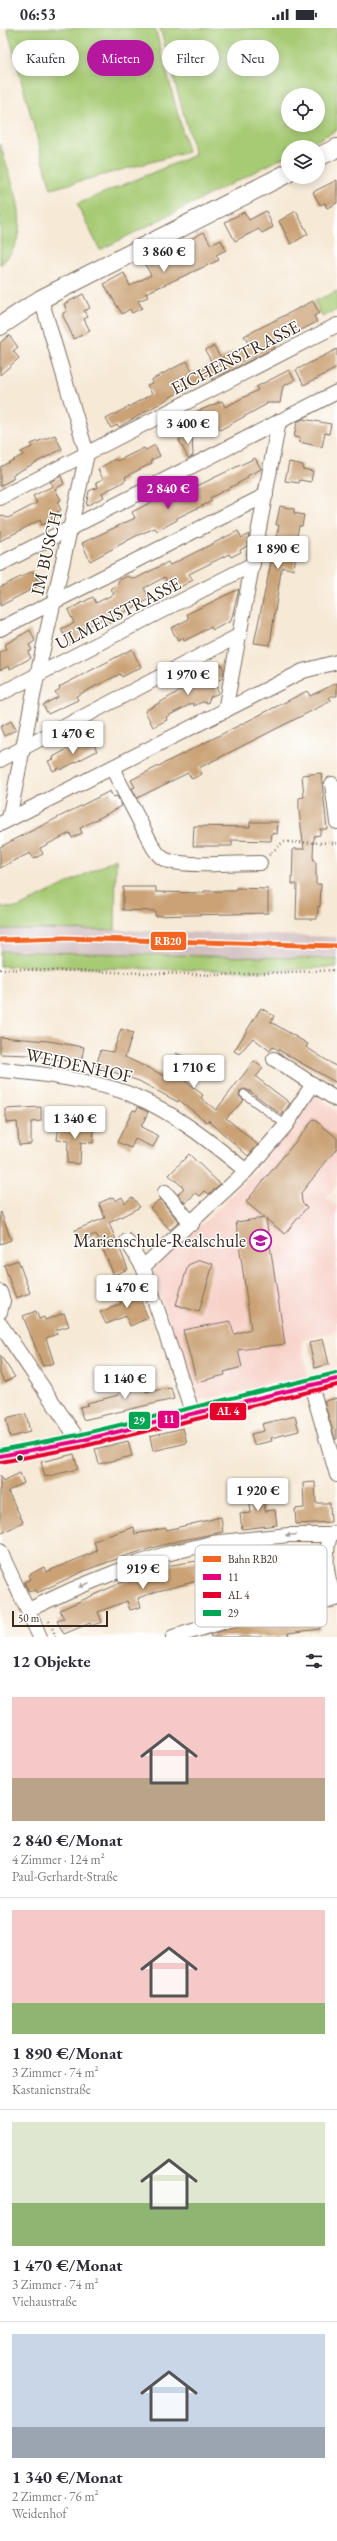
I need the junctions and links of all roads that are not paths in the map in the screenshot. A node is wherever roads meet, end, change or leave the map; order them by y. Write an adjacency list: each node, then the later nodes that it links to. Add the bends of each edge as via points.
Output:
1 (337, 148): 2 (street)
2 (325, 154)
3 (281, 177): 4 (street)
4 (41, 300): 6 (street); 9 (street, IM BUSCH)
5 (337, 325): 9 (street, EICHENSTRASSE)
6 (0, 326)
7 (337, 392): 8 (street)
8 (279, 421): 10 (street); 12 (street)
9 (87, 454): 11 (street, EICHENSTRASSE); 12 (street, IM BUSCH)
10 (266, 495): 14 (street); 15 (street)
11 (0, 498)
12 (72, 527): 13 (street); 15 (street, IM BUSCH)
13 (0, 564)
14 (253, 564): 17 (street); 19 (street, ULMENSTRASSE)
15 (54, 603): 16 (street); 19 (street, IM BUSCH)
16 (0, 629)
17 (240, 635): 21 (street); 22 (street)
18 (337, 662): 21 (street, via 304,671)
19 (37, 676): 20 (street, ULMENSTRASSE); 22 (street, IM BUSCH)
20 (0, 694)
21 (225, 711): 24 (street)
22 (23, 748): 23 (street); 26 (street, IM BUSCH)
23 (0, 760)
24 (112, 768): 26 (street); 28 (street, via 152,847 160,856 183,862)
25 (332, 784): 27 (street)
26 (5, 821)
27 (337, 822)
28 (260, 863)
29 (274, 1059): 31 (street)
30 (0, 1070): 35 (street, WEIDENHOF, via 82,1082 130,1094 170,1115)
31 (313, 1084): 33 (street); 34 (street)
32 (244, 1094): 34 (lane)
33 (337, 1100)
34 (286, 1125): 35 (street)
35 (246, 1171): 37 (street)
36 (165, 1192): 37 (street)
37 (192, 1224): 39 (street)
38 (127, 1240): 39 (street)
39 (143, 1267): 45 (street)
40 (0, 1292): 41 (street)
41 (0, 1312)
42 (0, 1324): 46 (street)
43 (337, 1379): 44 (street)
44 (311, 1385): 45 (street); 48 (street)
45 (193, 1414): 46 (street)
46 (79, 1441): 47 (street)
47 (0, 1456)
48 (337, 1475)
49 (333, 1534): 50 (street, one-way to 50, via 289,1535); 52 (street)
50 (204, 1545)
51 (195, 1547): 57 (street, one-way to 57, via 166,1554 70,1590)
52 (327, 1548)
53 (0, 1551): 57 (street)
54 (327, 1572): 55 (street, via 330,1588)
55 (337, 1600): 56 (street)
56 (327, 1602)
57 (28, 1610): 59 (street)
58 (206, 1627): 60 (street)
59 (40, 1637)
60 (172, 1637)

